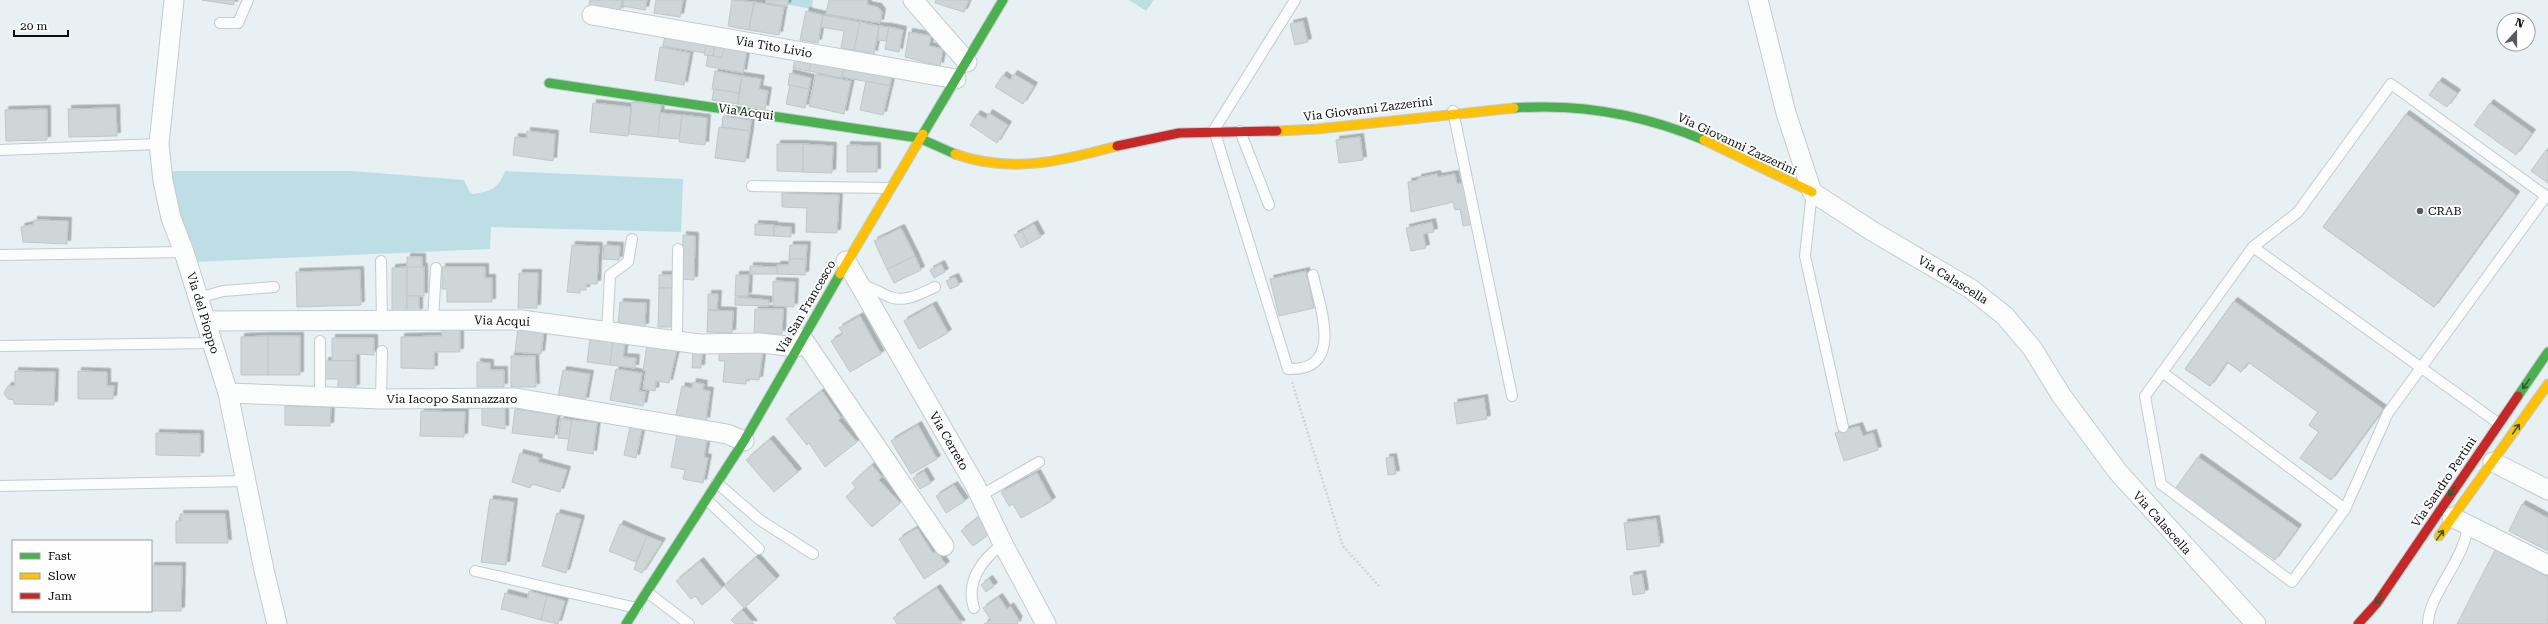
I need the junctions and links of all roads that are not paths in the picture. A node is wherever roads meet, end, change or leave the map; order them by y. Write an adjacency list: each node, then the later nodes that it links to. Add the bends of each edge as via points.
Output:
1 (174, 0): 16 (street, Via del Pioppo)
2 (248, 0): 8 (lane, via 238,23)
3 (913, 0): 9 (street)
4 (1003, 0): 9 (street, Via San Francesco)
5 (1295, 0): 13 (lane)
6 (1758, 0): 20 (street, via 1786,113)
7 (592, 15): 10 (street, Via Tito Livio)
8 (220, 23)
9 (967, 62): 10 (street, Via San Francesco)
10 (956, 79): 15 (street, Via San Francesco)
11 (549, 83): 15 (street, Via Acqui)
12 (1453, 111): 14 (street, Via Giovanni Zazzerini, via 1319,129); 20 (street, Via Giovanni Zazzerini, via 1538,106 1590,108 1635,115 1703,139); 51 (lane)
13 (1214, 130): 14 (street, Via Giovanni Zazzerini); 15 (street, Via Giovanni Zazzerini, via 1162,135 1047,163 1020,166 963,157); 30 (lane, via 1288,369 1312,366 1323,349 1324,325)
14 (1240, 131): 21 (lane)
15 (919, 138): 19 (street, Via San Francesco)
16 (159, 144): 17 (lane); 25 (street, Via del Pioppo, via 163,182 171,218)
17 (0, 150)
18 (752, 186): 19 (lane)
19 (890, 188): 28 (street, Via San Francesco)
20 (1812, 192): 54 (lane, via 1805,256); 80 (street, Via Calascella, via 1867,228 1972,289 2005,316 2032,348 2061,395 2118,472)
21 (1269, 204)
22 (632, 239): 38 (lane, via 628,262 610,275)
23 (2253, 247): 46 (lane); 46 (lane, via 2298,212 2391,84 2398,89 2546,196); 47 (lane)
24 (678, 249): 40 (lane)
25 (184, 252): 26 (lane); 34 (street, Via del Pioppo)
26 (0, 255)
27 (381, 261): 37 (lane)
28 (846, 261): 31 (street, Via Cerreto); 41 (street, Via San Francesco)
29 (436, 268): 35 (lane)
30 (1313, 275)
31 (860, 286): 33 (lane, via 873,288 896,299 908,298); 62 (street, Via Cerreto)
32 (274, 287): 34 (lane, via 222,291)
33 (936, 287)
34 (198, 298): 36 (street, Via del Pioppo)
35 (433, 320): 37 (street, Via Acqui); 38 (street, Via Acqui, via 521,320)
36 (206, 321): 37 (street, Via Acqui); 42 (street, Via del Pioppo)
37 (382, 321)
38 (607, 333): 40 (street, Via Acqui)
39 (320, 340): 50 (lane)
40 (677, 342): 41 (street, Via Acqui)
41 (799, 342): 55 (street, Via San Francesco); 68 (street)
42 (212, 343): 43 (lane); 49 (street, Via del Pioppo)
43 (0, 346)
44 (382, 351): 52 (lane)
45 (2548, 352): 53 (street, Via Sandro Pertini, one-way to 53)
46 (2421, 368): 53 (lane); 64 (lane, via 2388,413)
47 (2162, 372): 64 (lane); 64 (lane, via 2145,396 2162,484 2292,582)
48 (2548, 384): 57 (street, one-way to 48)
49 (228, 393): 50 (street, Via Iacopo Sannazzaro); 58 (street, Via del Pioppo)
50 (320, 396): 52 (street, Via Iacopo Sannazzaro)
51 (1512, 396)
52 (381, 399): 55 (street, Via Iacopo Sannazzaro, via 516,398 727,434)
53 (2498, 423): 81 (street, Via Sandro Pertini, one-way to 81, via 2377,603)
54 (1843, 427)
55 (744, 441): 59 (street, Via San Francesco)
56 (1039, 462): 62 (lane)
57 (2493, 462): 61 (street); 65 (street)
58 (246, 481): 60 (lane); 76 (street, Via del Pioppo)
59 (717, 483): 63 (street, Via San Francesco); 70 (lane, via 760,520)
60 (0, 486)
61 (2548, 490)
62 (980, 496): 67 (street, Via Cerreto)
63 (707, 500): 69 (lane); 73 (street, Via San Francesco)
64 (2345, 509)
65 (2460, 521): 66 (street, one-way to 65); 71 (street); 82 (lane, via 2465,543 2432,607)
66 (2435, 542)
67 (1003, 544): 75 (lane, via 984,560 977,573 971,594); 79 (street, Via Cerreto)
68 (944, 546)
69 (759, 549)
70 (813, 554)
71 (2548, 566)
72 (475, 571): 74 (lane)
73 (647, 592): 74 (street, Via San Francesco); 78 (lane)
74 (637, 608): 77 (street, Via San Francesco)
75 (974, 608)
76 (277, 624)
77 (626, 624)
78 (690, 624)
79 (1046, 624)
80 (2256, 624)
81 (2358, 624)
82 (2428, 624)

